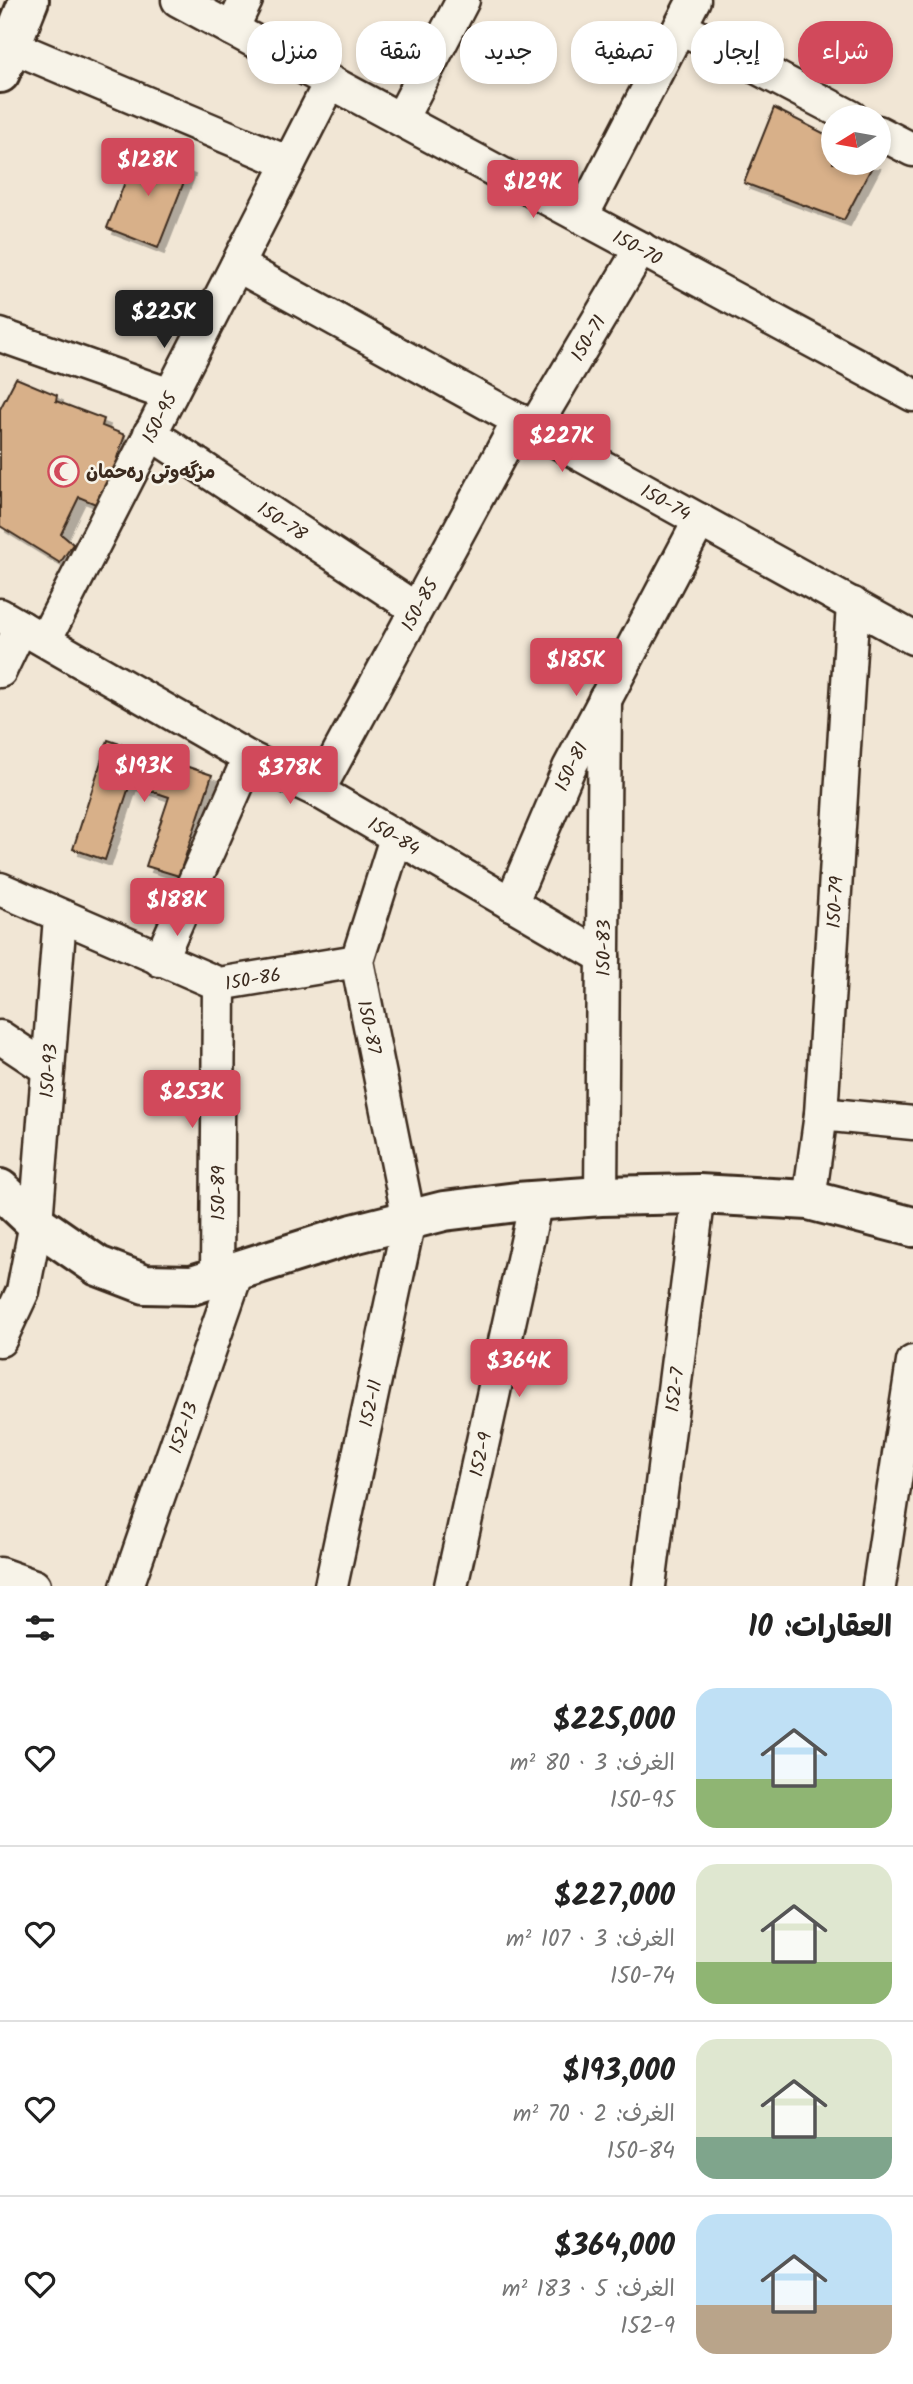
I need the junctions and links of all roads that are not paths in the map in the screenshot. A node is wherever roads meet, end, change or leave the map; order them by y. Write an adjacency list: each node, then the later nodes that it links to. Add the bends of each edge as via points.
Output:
1 (29, 0): 8 (street)
2 (177, 0): 6 (street, 150-70)
3 (246, 0): 6 (street)
4 (463, 0): 12 (street)
5 (687, 13): 11 (street); 16 (street)
6 (232, 29): 7 (street, 150-70)
7 (247, 37)
8 (6, 60): 15 (street)
9 (329, 84): 15 (street, 150-95)
10 (332, 84): 12 (street, 150-70)
11 (832, 105)
12 (401, 119): 16 (street, 150-70)
13 (891, 139): 14 (street)
14 (913, 150)
15 (289, 163): 18 (street, 150-95)
16 (582, 216): 17 (street, 150-70)
17 (641, 248): 21 (street, 150-70); 22 (street, 150-71)
18 (237, 264): 20 (street, 150-95); 22 (street, 150-74)
19 (0, 335): 20 (street)
20 (170, 395): 23 (street, 150-95)
21 (913, 395)
22 (526, 424): 24 (street, 150-74); 26 (street, 150-85)
23 (150, 433): 26 (street, 150-78); 27 (street, 150-95)
24 (700, 520): 25 (street, 150-74); 30 (street, 150-81)
25 (853, 604): 28 (street, 150-74); 43 (street, 150-79)
26 (416, 609): 32 (street, 150-85)
27 (22, 627): 29 (street, 150-95); 31 (street, 150-84)
28 (913, 638)
29 (0, 671)
30 (605, 699): 35 (street, 150-81, via 569,768); 37 (street, 150-83)
31 (248, 758): 32 (street, 150-84); 38 (street)
32 (318, 791): 33 (street, 150-84)
33 (396, 838): 35 (street, 150-84); 39 (street, 150-87)
34 (0, 889): 36 (street, 150-86)
35 (511, 904): 37 (street, 150-84)
36 (60, 916): 38 (street, 150-86); 42 (street, 150-93)
37 (603, 957): 47 (street, 150-83)
38 (160, 960): 40 (street, 150-86)
39 (357, 961): 40 (street, 150-86); 50 (street, 150-87)
40 (219, 984): 53 (street, 150-89)
41 (0, 1037): 42 (street)
42 (48, 1069): 51 (street, 150-93)
43 (821, 1114): 44 (street); 48 (street, 150-79)
44 (913, 1123)
45 (0, 1189): 51 (street)
46 (699, 1194): 47 (street); 48 (street); 61 (street, 152-7)
47 (601, 1196): 49 (street)
48 (809, 1200): 52 (street)
49 (536, 1201): 50 (street, via 444,1211); 60 (street, 152-9)
50 (409, 1220): 53 (street); 59 (street, 152-11)
51 (36, 1223): 53 (street, via 98,1266 145,1284 192,1285); 54 (street, 150-93, via 23,1291)
52 (913, 1227)
53 (227, 1273): 58 (street, 152-13)
54 (0, 1340)
55 (913, 1362): 62 (street)
56 (0, 1574): 57 (street)
57 (34, 1586)
58 (127, 1586)
59 (331, 1586)
60 (451, 1586)
61 (649, 1586)
62 (878, 1586)

